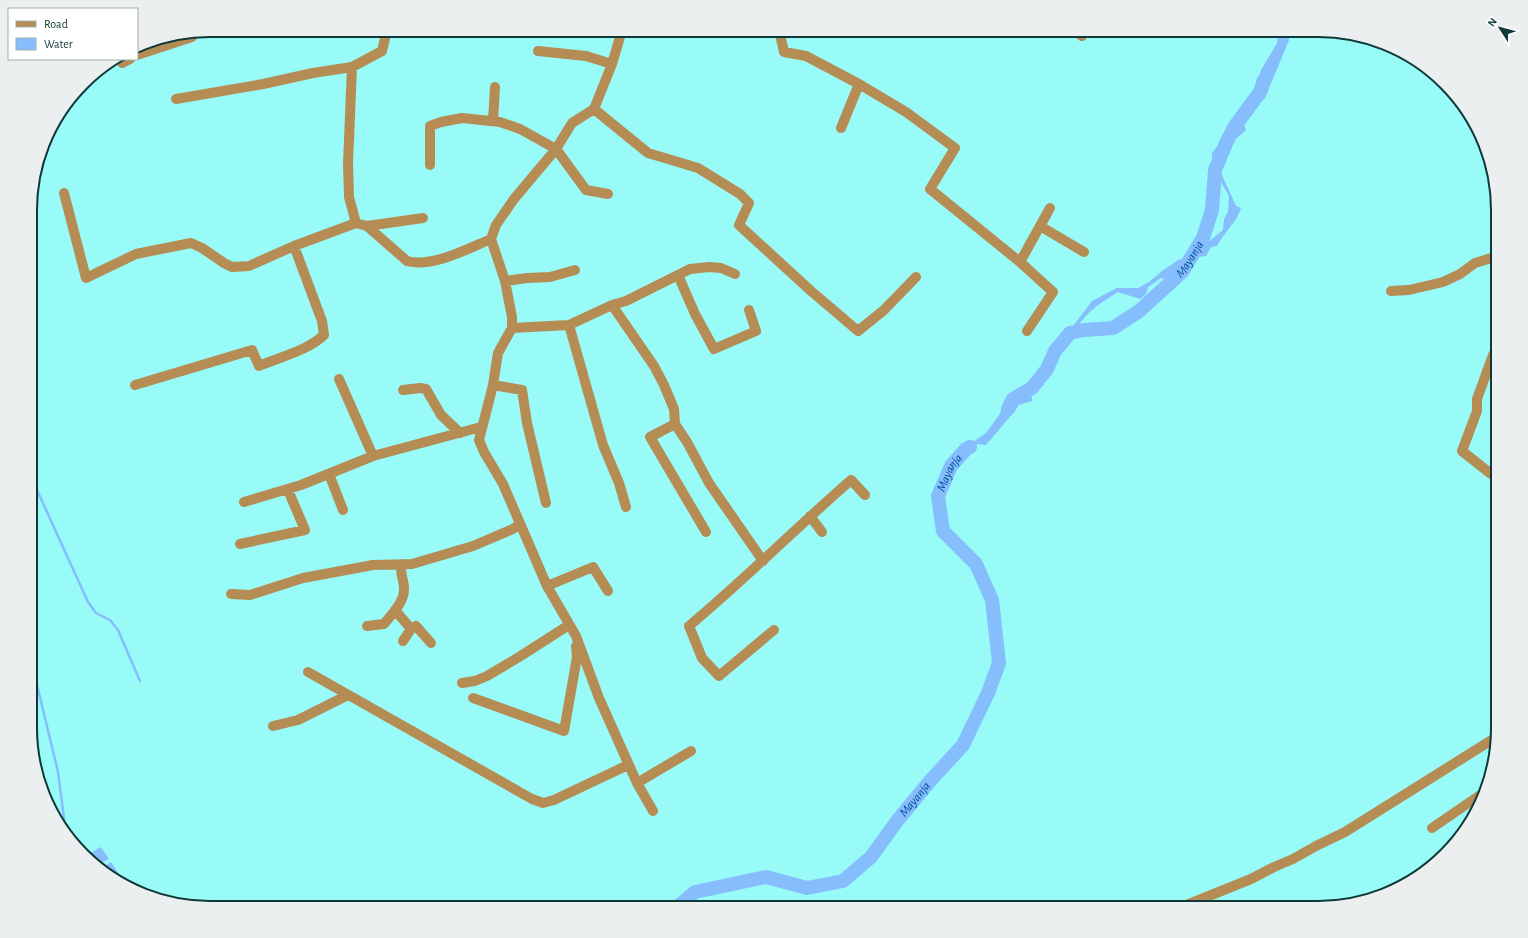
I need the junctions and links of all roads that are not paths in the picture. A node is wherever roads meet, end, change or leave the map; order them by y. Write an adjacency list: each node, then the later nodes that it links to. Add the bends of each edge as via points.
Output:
1 (385, 37): 8 (street, via 380,53)
2 (620, 37): 7 (street)
3 (781, 37): 9 (street, via 784,52 806,56)
4 (189, 38): 5 (street)
5 (148, 48)
6 (538, 51): 7 (street, via 586,56)
7 (612, 64): 12 (street)
8 (352, 67): 11 (street); 21 (street, via 348,164 349,197)
9 (860, 84): 14 (street); 28 (street, via 906,112 955,148 930,189)
10 (495, 87): 13 (street)
11 (176, 100)
12 (594, 109): 15 (street, via 572,123); 32 (street, via 648,153 698,168 740,194 749,203 739,224 858,331 884,310)
13 (494, 121): 15 (street, via 520,129); 16 (street, via 462,118 430,126)
14 (841, 128)
15 (556, 149): 18 (street, via 586,190); 24 (street, via 514,199 496,225)
16 (430, 165)
17 (64, 193): 25 (street, via 86,278 136,254 191,243 232,267 249,266)
18 (608, 194)
19 (1050, 208): 23 (street)
20 (423, 218): 22 (street)
21 (356, 223): 22 (street); 25 (street)
22 (367, 226): 24 (street, via 407,261 414,263 442,258)
23 (1040, 226): 26 (street); 28 (street)
24 (491, 239): 33 (street)
25 (294, 246): 42 (street, via 324,335 304,348 259,366 252,350)
26 (1084, 252)
27 (1491, 258): 34 (street, via 1475,263 1443,282)
28 (1020, 262): 39 (street, via 1053,292)
29 (575, 270): 33 (street, via 550,277)
30 (735, 274): 31 (street, via 709,266 690,269)
31 (678, 275): 35 (street, via 626,301); 36 (street, via 714,349 756,331)
32 (916, 277)
33 (505, 281): 38 (street)
34 (1391, 292)
35 (612, 305): 37 (street); 45 (street, via 654,366 674,409)
36 (749, 310)
37 (569, 325): 38 (street); 55 (street, via 603,445)
38 (512, 328): 43 (street, via 498,352)
39 (1027, 331)
40 (1491, 360): 50 (street, via 1477,399 1477,411 1462,451)
41 (339, 379): 48 (street)
42 (134, 385)
43 (493, 385): 46 (street); 54 (street, via 522,390 526,423)
44 (403, 390): 47 (street, via 426,389 441,415)
45 (675, 424): 59 (street, via 650,437); 62 (street, via 709,483)
46 (482, 427): 47 (street); 58 (street, via 479,440 503,484)
47 (460, 433): 48 (street)
48 (373, 456): 49 (street)
49 (329, 474): 51 (street); 56 (street)
50 (1491, 474)
51 (288, 490): 53 (street); 61 (street, via 305,530)
52 (865, 495): 57 (street, via 851,480)
53 (244, 502)
54 (546, 503)
55 (626, 507)
56 (343, 510)
57 (810, 516): 60 (street); 62 (street)
58 (520, 524): 63 (street, via 473,546); 64 (street)
59 (706, 532)
60 (822, 532)
61 (240, 544)
62 (763, 561): 71 (street, via 690,626 702,658 719,676)
63 (402, 565): 66 (street, via 373,565 303,578 250,595); 67 (street, via 403,596)
64 (547, 586): 65 (street, via 592,567); 68 (street)
65 (608, 591)
66 (231, 594)
67 (395, 610): 69 (street, via 384,624); 70 (street)
68 (569, 625): 72 (street); 76 (street, via 487,676)
69 (367, 626)
70 (411, 629): 73 (street); 74 (street, via 416,626)
71 (774, 630)
72 (576, 636): 78 (street, via 577,657 564,731); 82 (street)
73 (403, 641)
74 (431, 643)
75 (308, 672): 77 (street)
76 (462, 683)
77 (348, 695): 79 (street, via 298,720); 82 (street, via 543,803)
78 (473, 698)
79 (273, 726)
80 (1491, 740): 87 (street, via 1345,832 1251,879)
81 (690, 751): 83 (street)
82 (628, 765): 83 (street)
83 (637, 783): 85 (street)
84 (1476, 798): 86 (street)
85 (653, 811)
86 (1432, 828)
87 (1196, 901)

